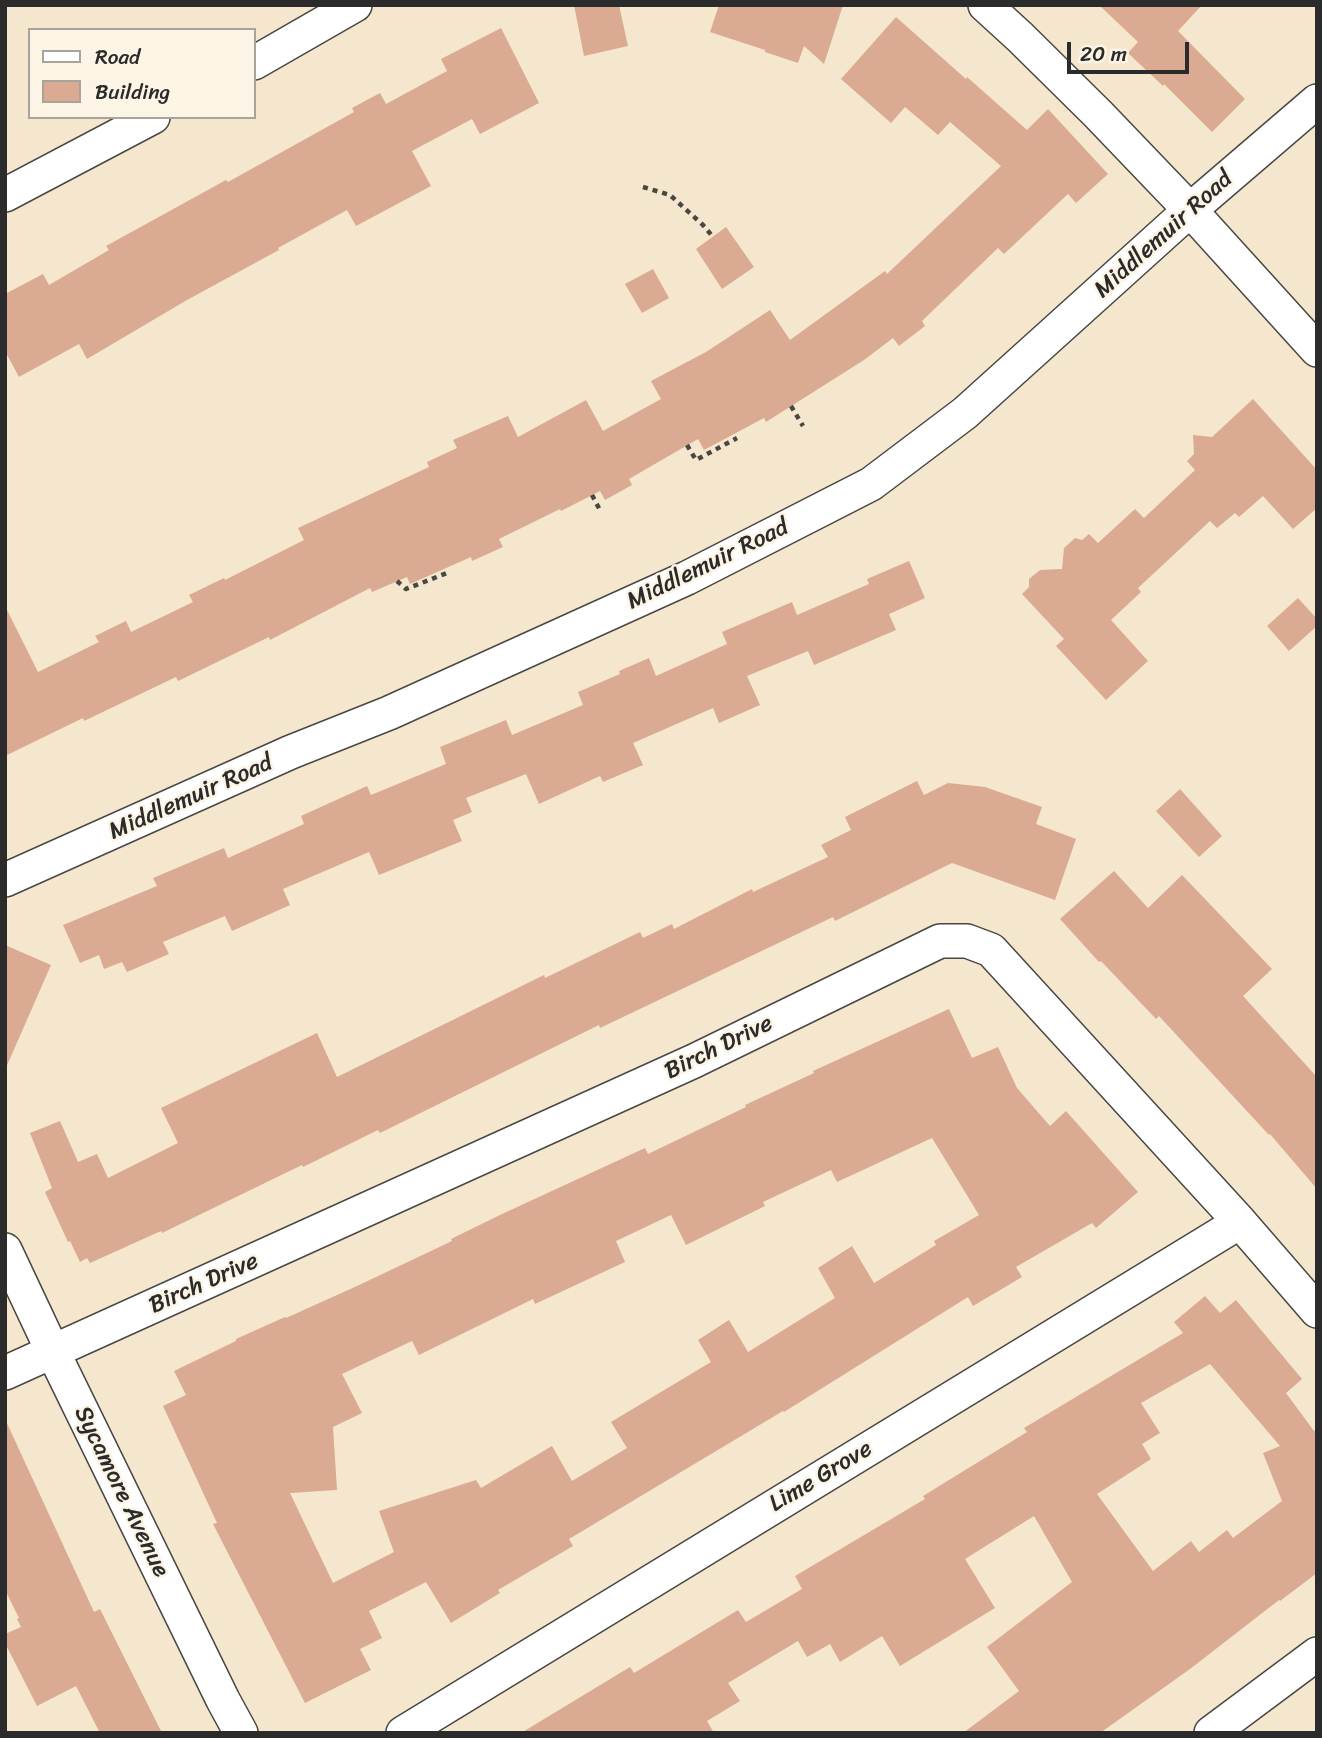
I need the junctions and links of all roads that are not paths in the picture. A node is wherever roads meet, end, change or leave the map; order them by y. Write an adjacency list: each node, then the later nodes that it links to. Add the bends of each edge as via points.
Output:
1 (355, 5): 3 (street)
2 (985, 5): 7 (street)
3 (256, 62)
4 (1317, 101): 7 (street, Middlemuir Road)
5 (149, 119): 6 (street)
6 (5, 195)
7 (1190, 210): 8 (street); 9 (street, Middlemuir Road, via 965,414 871,484 687,578)
8 (1317, 350)
9 (5, 880)
10 (1240, 1222): 12 (street, Birch Drive); 13 (street, Birch Drive, via 991,950 968,941 940,941 694,1061); 17 (street, Lime Grove)
11 (5, 1250): 13 (street, Sycamore Avenue)
12 (1317, 1311)
13 (53, 1352): 14 (street, Birch Drive); 16 (street, Sycamore Avenue)
14 (5, 1373)
15 (1317, 1654): 18 (street)
16 (241, 1733)
17 (403, 1733)
18 (1211, 1733)

